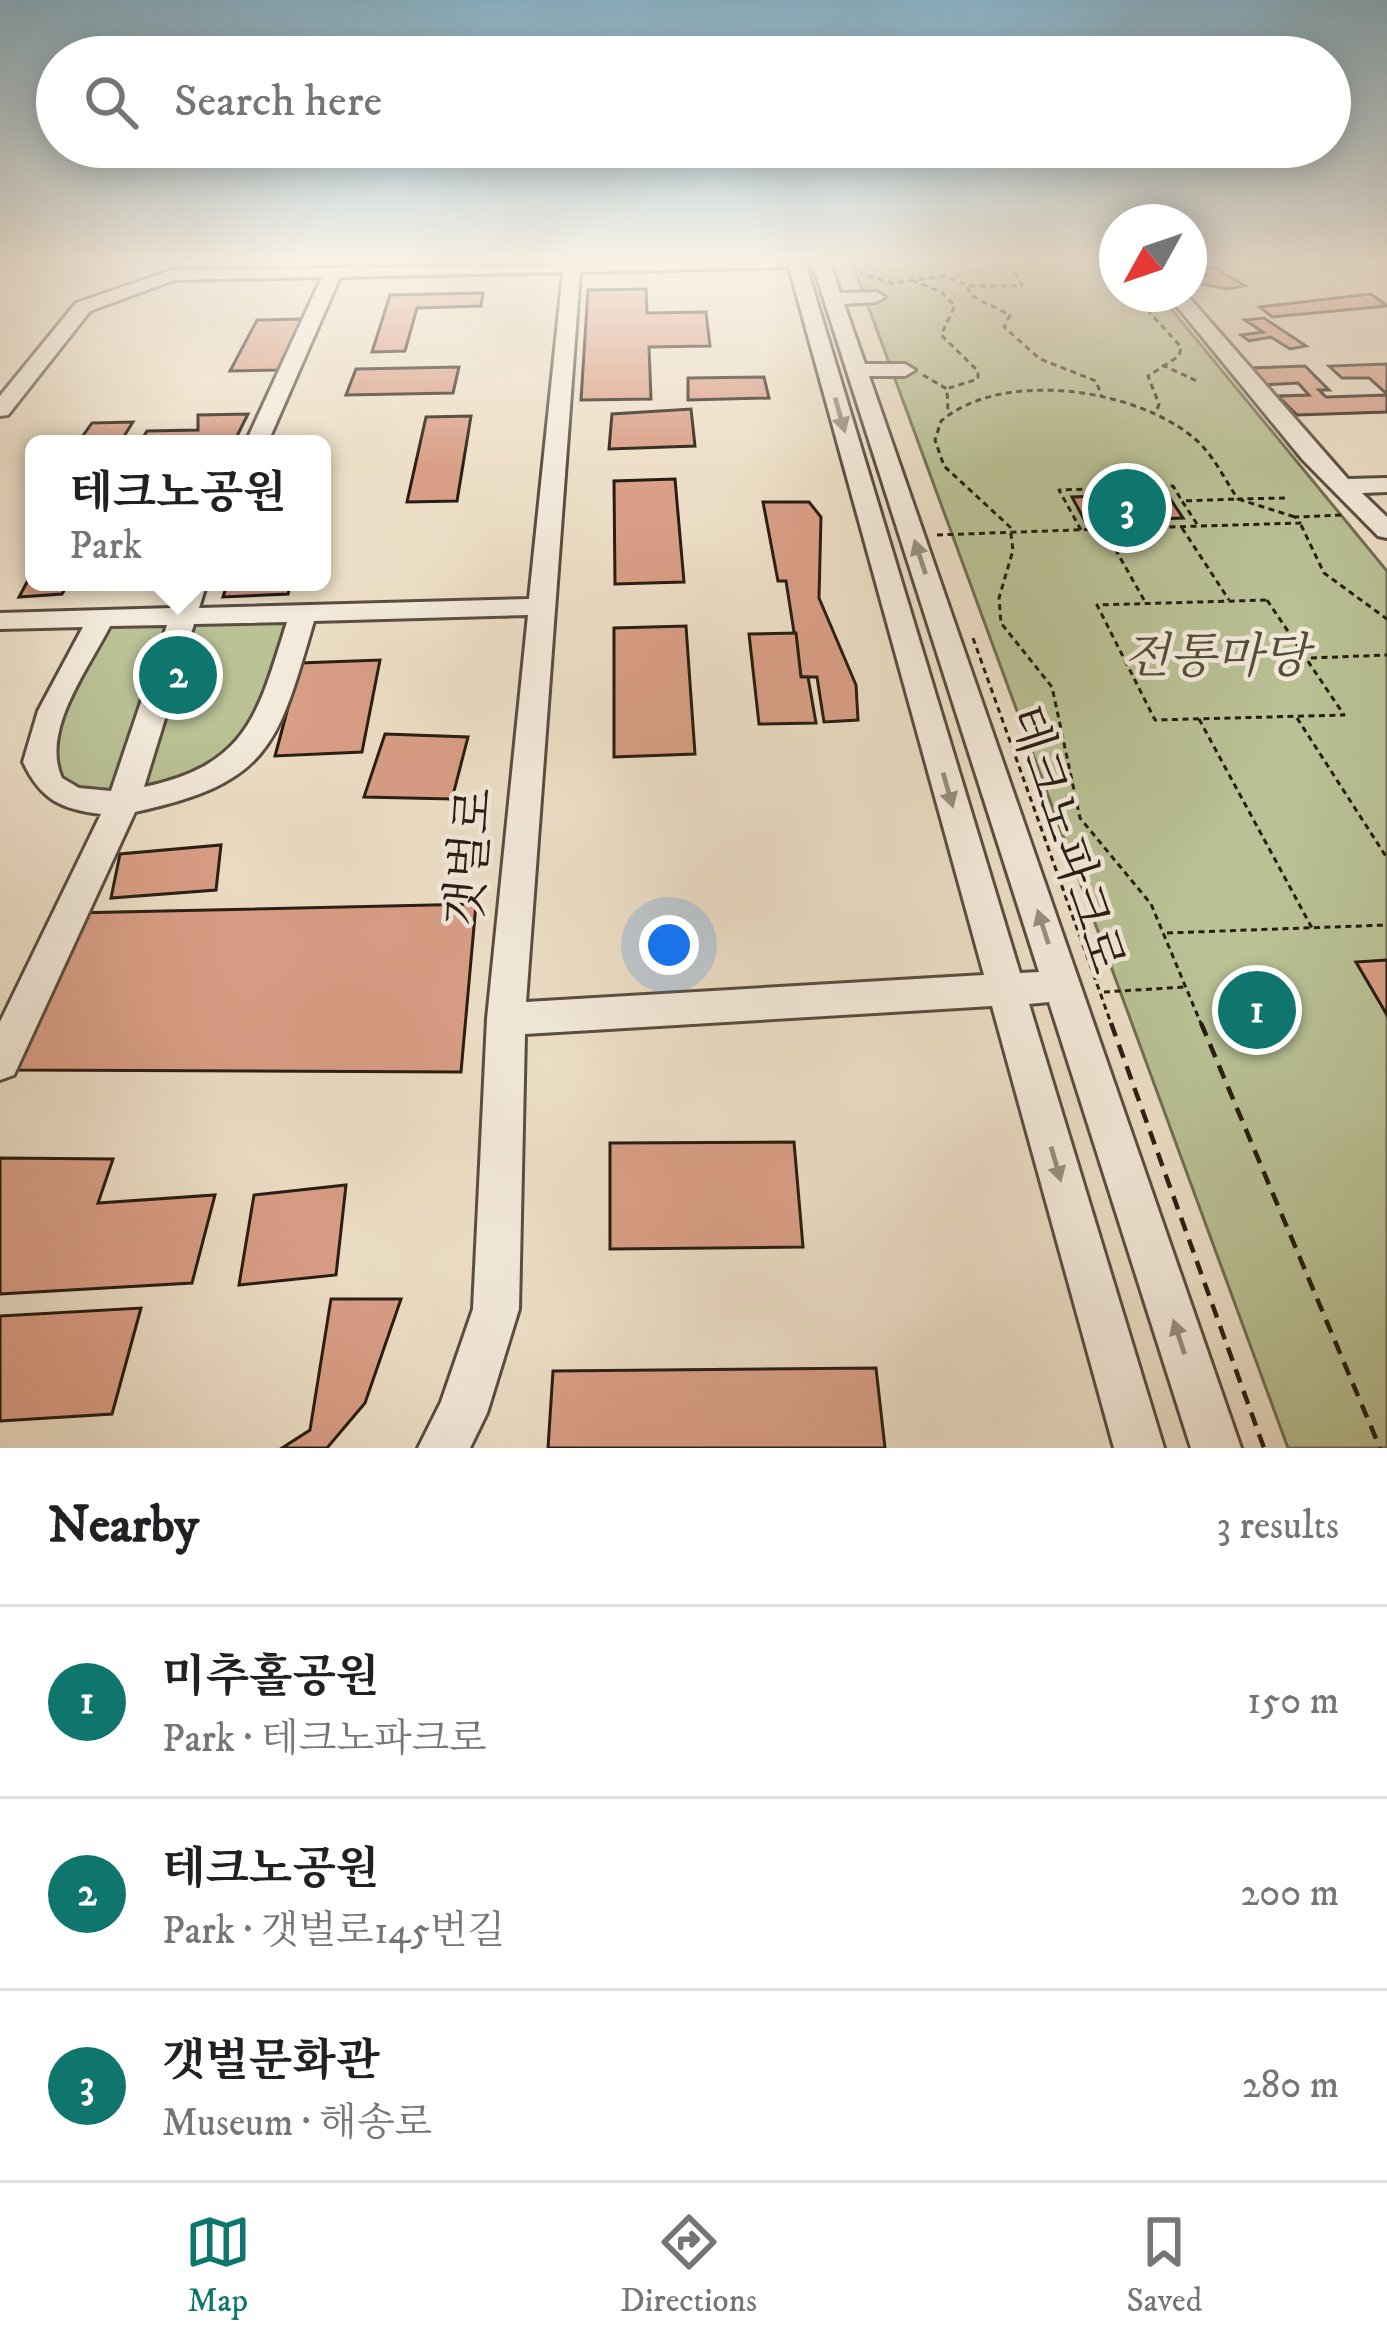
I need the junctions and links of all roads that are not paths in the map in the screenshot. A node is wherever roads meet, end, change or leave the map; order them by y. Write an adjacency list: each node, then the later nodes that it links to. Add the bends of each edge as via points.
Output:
1 (65, 330): 9 (street)
2 (307, 330): 10 (street)
3 (566, 330): 15 (street, 갯벌로)
4 (814, 330): 22 (street, 테크노파크로, one-way to 22)
5 (847, 330): 7 (street, 테크노파크로)
6 (1206, 330): 12 (street)
7 (858, 370): 8 (street); 21 (street, 테크노파크로, one-way to 7)
8 (915, 373)
9 (0, 410)
10 (260, 435)
11 (1387, 485): 12 (street)
12 (1348, 486): 13 (street)
13 (1387, 531)
14 (190, 591): 17 (street)
15 (540, 608): 16 (street); 23 (street, 갯벌로)
16 (303, 614): 17 (street); 20 (street, via 264,732 242,758 185,789)
17 (180, 615): 18 (street); 20 (street)
18 (101, 618): 19 (street); 20 (street, via 38,759 46,781 70,797)
19 (0, 620)
20 (124, 802): 24 (street)
21 (1063, 986): 22 (street); 27 (street, 테크노파크로, one-way to 21)
22 (1005, 987): 23 (street); 26 (street, 테크노파크로, one-way to 26)
23 (506, 1018): 25 (street, 갯벌로, via 496,1309)
24 (0, 1063)
25 (443, 1448)
26 (1139, 1448)
27 (1216, 1448)

